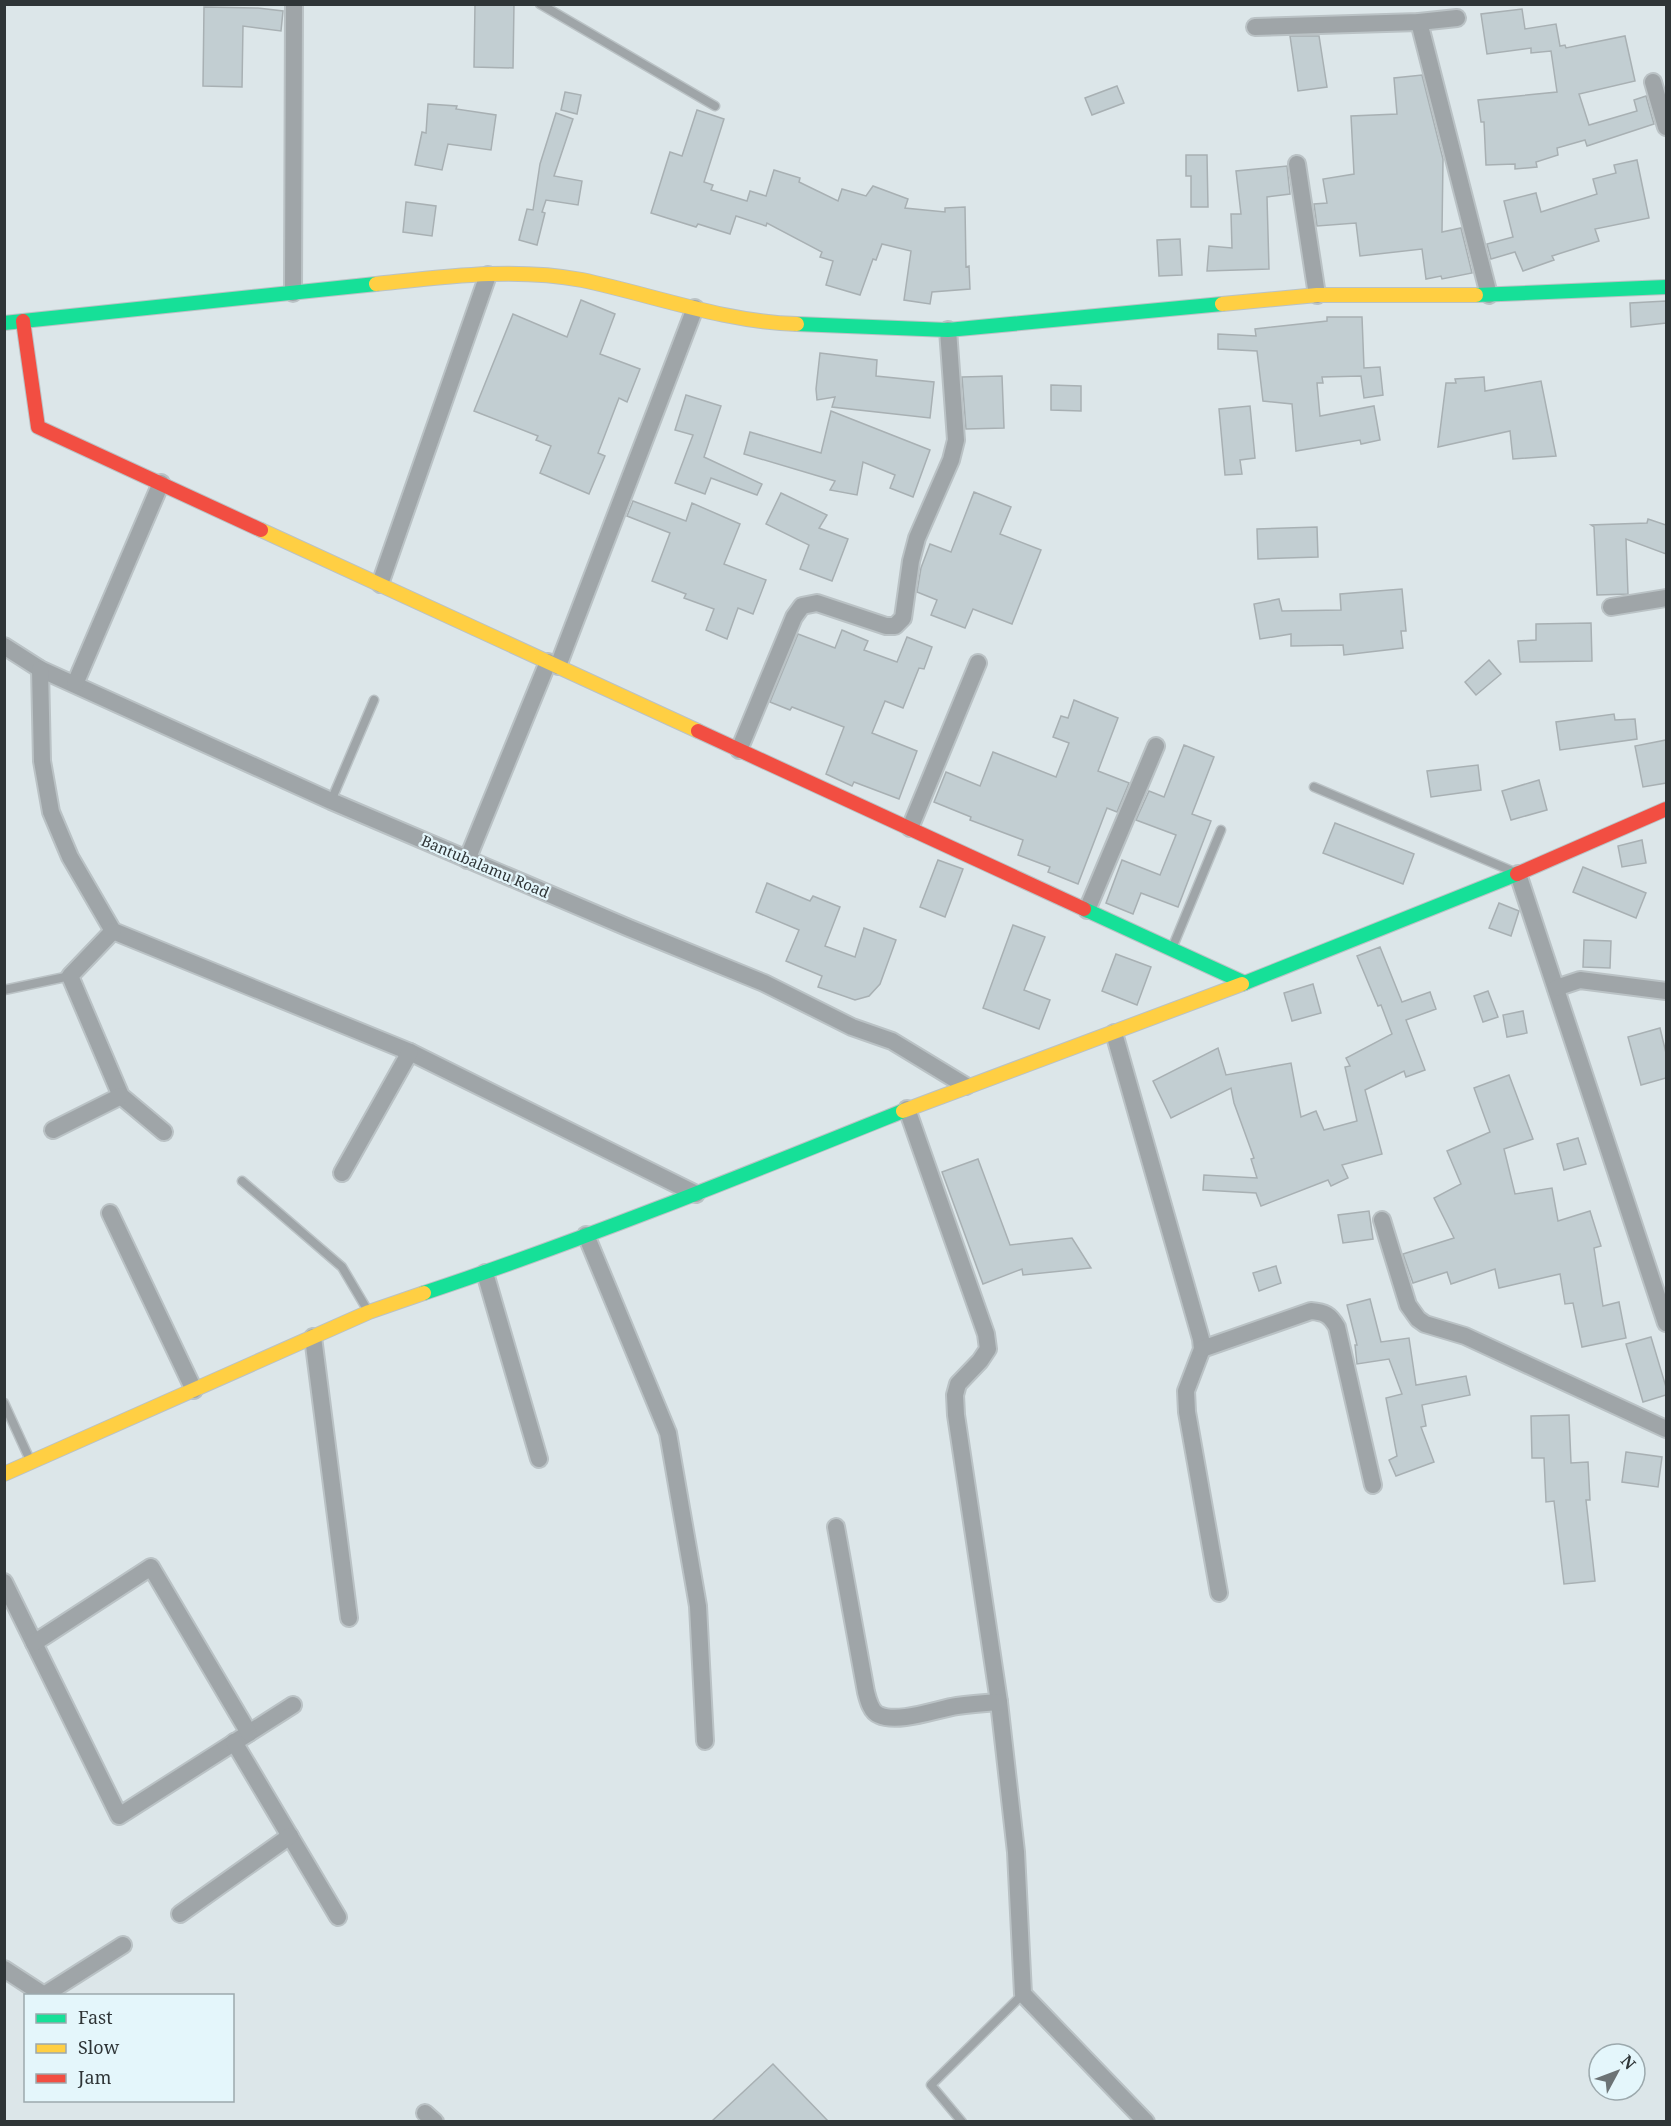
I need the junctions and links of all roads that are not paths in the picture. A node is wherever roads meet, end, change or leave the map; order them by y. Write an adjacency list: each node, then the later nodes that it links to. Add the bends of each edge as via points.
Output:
1 (294, 4): 12 (street)
2 (540, 4): 7 (lane)
3 (1457, 18): 4 (street)
4 (1419, 22): 5 (street); 14 (street)
5 (1255, 27)
6 (1653, 82): 8 (street)
7 (715, 106)
8 (1666, 127)
9 (1297, 164): 13 (street)
10 (488, 275): 12 (street); 15 (street, via 542,274); 20 (street)
11 (1666, 287): 14 (street)
12 (293, 293): 16 (street)
13 (1317, 295): 14 (street); 18 (street)
14 (1489, 295)
15 (695, 308): 18 (street, via 754,321); 25 (street)
16 (23, 321): 17 (street); 19 (street, via 38,426)
17 (4, 323)
18 (948, 330): 30 (street, via 956,440 910,561 903,618 895,626 886,626 817,603 802,606 794,616)
19 (161, 483): 20 (street); 27 (street)
20 (380, 584): 25 (street)
21 (1666, 598): 22 (street)
22 (1611, 607)
23 (4, 646): 26 (street, Bantubalamu Road)
24 (978, 663): 34 (street)
25 (553, 664): 30 (street); 36 (street)
26 (40, 669): 27 (street, Bantubalamu Road); 39 (street, via 42,761 51,812 70,857)
27 (75, 684): 32 (street, Bantubalamu Road)
28 (374, 700): 32 (lane)
29 (1156, 746): 38 (street)
30 (739, 750): 34 (street)
31 (1314, 787): 37 (lane)
32 (331, 801): 36 (street, Bantubalamu Road)
33 (1666, 809): 37 (street)
34 (910, 828): 38 (street)
35 (1221, 830): 40 (lane)
36 (467, 860): 48 (street, Bantubalamu Road, via 764,983 852,1027 892,1041)
37 (1518, 874): 42 (street); 43 (street)
38 (1087, 910): 40 (street)
39 (113, 930): 41 (street); 47 (street)
40 (1172, 949): 42 (street)
41 (70, 976): 44 (lane); 49 (street)
42 (1245, 983): 46 (street)
43 (1556, 988): 45 (street, via 1580,980); 61 (street)
44 (4, 990)
45 (1666, 991)
46 (1114, 1033): 48 (street); 63 (street, via 1174,1237)
47 (410, 1052): 53 (street); 55 (street)
48 (966, 1086): 50 (street)
49 (122, 1096): 51 (street); 52 (street)
50 (907, 1109): 55 (street); 76 (street, via 986,1334 988,1349 958,1384 955,1395)
51 (53, 1130)
52 (164, 1132)
53 (342, 1173)
54 (242, 1181): 60 (lane, via 342,1267)
55 (696, 1194): 58 (street)
56 (110, 1213): 64 (street)
57 (1382, 1220): 66 (street, via 1408,1305 1418,1319 1465,1336)
58 (586, 1235): 59 (street); 79 (street, via 668,1433 698,1606)
59 (485, 1274): 60 (street); 67 (street)
60 (369, 1312): 62 (street)
61 (1666, 1323)
62 (313, 1337): 64 (street); 74 (street)
63 (1202, 1349): 70 (street, via 1311,1311 1331,1316 1337,1327); 73 (street, via 1188,1382 1187,1412)
64 (194, 1390): 68 (street)
65 (4, 1403): 68 (lane)
66 (1666, 1429)
67 (538, 1459)
68 (31, 1462): 69 (street)
69 (4, 1474)
70 (1373, 1485)
71 (836, 1527): 76 (street, via 866,1692 874,1711 889,1718)
72 (4, 1582): 75 (street)
73 (1219, 1593)
74 (350, 1618)
75 (34, 1643): 78 (street, via 151,1567); 78 (street, via 119,1816)
76 (999, 1702): 87 (street, via 1016,1852)
77 (292, 1705): 78 (street)
78 (241, 1738): 80 (street)
79 (705, 1741)
80 (290, 1836): 81 (street); 82 (street)
81 (180, 1914)
82 (338, 1917)
83 (123, 1945): 86 (street)
84 (4, 1969): 85 (street)
85 (42, 1994)
86 (46, 1994)
87 (1023, 1994): 88 (lane, via 931,2085); 89 (street)
88 (963, 2121)
89 (1146, 2121)

